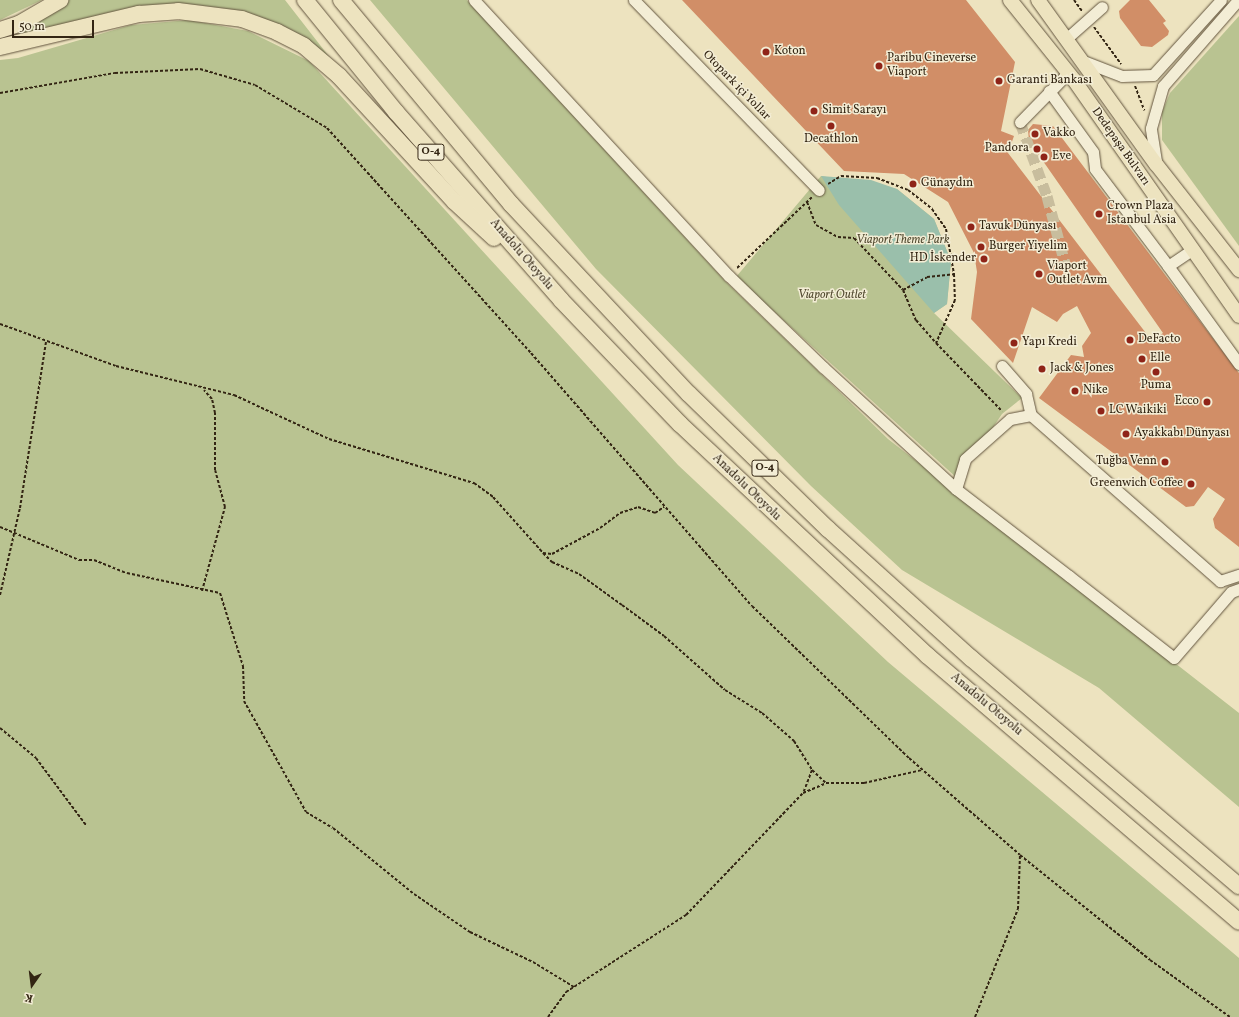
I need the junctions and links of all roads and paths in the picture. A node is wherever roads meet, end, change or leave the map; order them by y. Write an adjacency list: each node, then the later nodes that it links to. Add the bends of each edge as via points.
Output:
1 (60, 0): 11 (highway, via 19,24)
2 (305, 0): 28 (highway, Anadolu Otoyolu / O-4, via 396,112)
3 (341, 0): 54 (highway, O-4, via 511,204 689,394 828,529 971,658)
4 (474, 0): 26 (street)
5 (634, 0): 20 (street, Otopark içi Yollar)
6 (1010, 0): 15 (main road, Dedepaşa Bulvarı)
7 (1038, 0): 12 (main road, Dedepaşa Bulvarı)
8 (1221, 0): 14 (street, via 1153,75 1131,78 1112,74)
9 (1238, 0): 19 (street, via 1163,86 1151,128)
10 (1102, 7): 12 (street)
11 (0, 30)
12 (1066, 39): 14 (main road, Dedepaşa Bulvarı)
13 (0, 47): 28 (highway, via 138,14 178,11 242,19 278,32 304,46 339,76 455,202)
14 (1079, 58): 19 (main road, Dedepaşa Bulvarı)
15 (1068, 73): 16 (street); 22 (main road, Dedepaşa Bulvarı)
16 (1049, 91): 18 (street); 23 (street, via 1093,152 1095,169)
17 (0, 93): 39 (path, via 115,73 200,69 254,85 327,128)
18 (1020, 122)
19 (1156, 164): 24 (main road, Dedepaşa Bulvarı)
20 (819, 190): 21 (path); 25 (path, via 841,176 876,178 908,190 932,209 946,229)
21 (806, 202): 26 (path); 27 (path, via 816,226 838,237 854,238)
22 (1192, 250): 23 (street); 29 (main road, Dedepaşa Bulvarı)
23 (1168, 266): 33 (street)
24 (1239, 270)
25 (954, 274): 27 (path, via 927,277); 32 (path, via 954,300)
26 (729, 276): 38 (street)
27 (903, 290): 32 (path, via 916,320)
28 (561, 300): 55 (highway, Anadolu Otoyolu / O-4, via 774,516 928,656)
29 (1239, 316)
30 (0, 324): 31 (path)
31 (46, 342): 35 (path, via 116,366); 41 (path)
32 (936, 343): 37 (path)
33 (1239, 364)
34 (1002, 366): 36 (street, via 1026,394)
35 (203, 389): 42 (path, via 265,407 329,439 474,483 493,498); 45 (path, via 212,398 216,470 225,507)
36 (1031, 415): 37 (street); 43 (street, via 1220,581)
37 (1010, 419): 38 (street, via 965,459)
38 (956, 489): 44 (street, via 1174,658)
39 (664, 506): 42 (path, via 654,513 638,507 620,513 552,554); 49 (path, via 752,606)
40 (0, 527): 41 (path)
41 (14, 532): 45 (path, via 79,560 94,560 127,573); 46 (path)
42 (543, 553): 48 (path, via 552,562 579,574 616,600 664,636 725,690 762,713 794,741)
43 (1239, 575)
44 (1235, 590)
45 (202, 591): 56 (path, via 220,593 243,666 244,701 306,812 333,828 452,920)
46 (0, 595)
47 (0, 728): 52 (path, via 36,758)
48 (812, 770): 50 (path); 51 (path)
49 (922, 770): 50 (path, via 864,784); 53 (path)
50 (826, 783): 51 (path)
51 (803, 793): 56 (path, via 686,914)
52 (86, 825)
53 (1020, 855): 58 (path, via 1018,910); 59 (path, via 1150,960)
54 (1239, 886)
55 (1239, 922)
56 (574, 987): 57 (path)
57 (548, 1017)
58 (975, 1017)
59 (1230, 1017)

